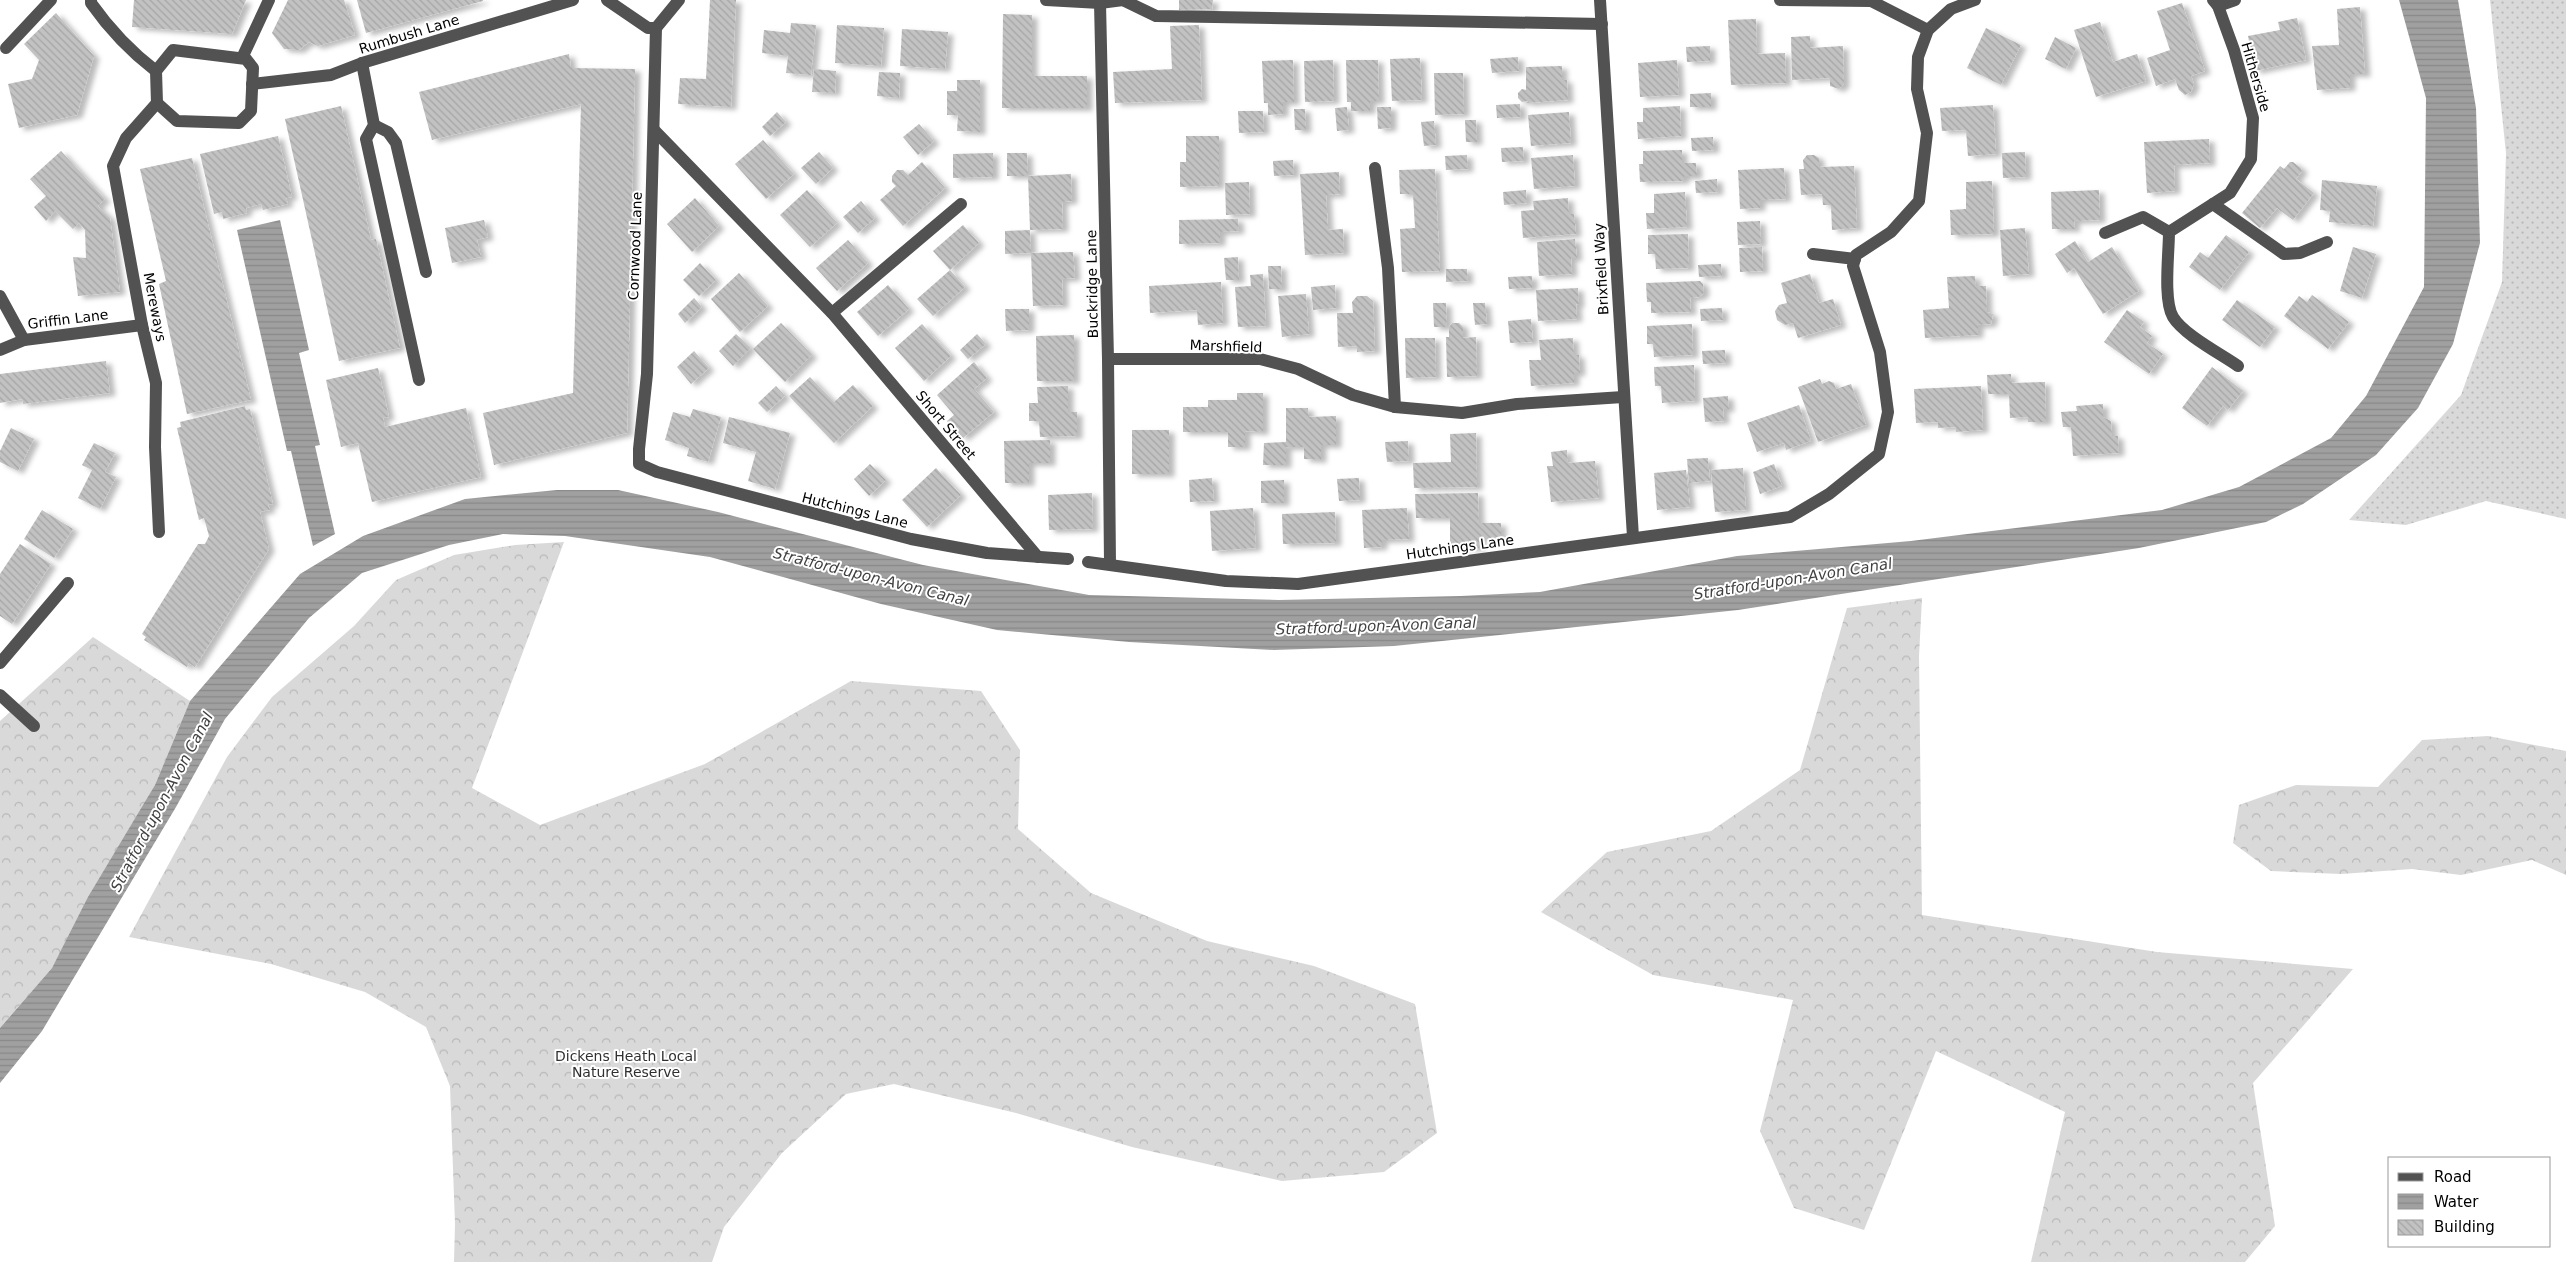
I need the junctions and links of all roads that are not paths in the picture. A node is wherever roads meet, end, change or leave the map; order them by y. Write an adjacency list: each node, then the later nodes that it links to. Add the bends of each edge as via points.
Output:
1 (51, 0): 18 (street)
2 (269, 0): 19 (street)
3 (573, 0): 20 (street, Rumbush Lane)
4 (607, 0): 16 (street, via 648,28)
5 (679, 0): 16 (street)
6 (1046, 0): 13 (street)
7 (1123, 0): 13 (street); 15 (street, via 1156,16)
8 (1600, 0): 15 (street, Brixfield Way)
9 (1780, 0): 17 (street, via 1870,1)
10 (1975, 0): 17 (street, via 1951,10)
11 (2236, 0): 14 (street, Hitherside)
12 (90, 1): 21 (street, via 111,32)
13 (1100, 3): 40 (street, Buckridge Lane)
14 (2215, 3): 28 (street, Hitherside, via 2234,50 2253,118 2251,159 2230,193)
15 (1602, 24): 43 (street, Brixfield Way)
16 (656, 28): 25 (street, Cornwood Lane)
17 (1928, 30): 33 (street, via 1918,56 1917,89 1927,133 1919,201 1891,232 1856,255)
18 (6, 48)
19 (242, 58): 21 (street, via 173,50); 22 (street, via 252,68)
20 (362, 63): 22 (street, Rumbush Lane, via 331,75); 24 (street)
21 (156, 72): 23 (street)
22 (252, 84): 23 (street, via 251,111 239,123 177,121)
23 (156, 103): 37 (street, Mereways, via 126,138 113,166)
24 (374, 124): 34 (street, via 388,132 396,143); 42 (street, via 366,139)
25 (654, 130): 36 (street, Short Street); 45 (street, Cornwood Lane, via 647,374)
26 (1375, 168): 44 (street, via 1388,268)
27 (961, 204): 36 (street)
28 (2213, 204): 29 (street, Hitherside); 31 (street, via 2284,254 2300,253)
29 (2169, 232): 30 (street, via 2143,217); 41 (street, via 2168,299 2173,316 2186,330)
30 (2105, 233)
31 (2327, 242)
32 (1813, 254): 33 (street)
33 (1855, 259): 47 (street, Hutchings Lane, via 1853,266 1880,352 1888,412 1878,454 1829,494 1790,518)
34 (426, 272)
35 (0, 296): 38 (street)
36 (832, 313): 48 (street, Short Street)
37 (142, 325): 38 (street, Griffin Lane); 46 (street, Mereways, via 156,383)
38 (24, 340): 39 (street, Griffin Lane)
39 (0, 350)
40 (1108, 359): 44 (street, Marshfield, via 1260,360 1298,369 1353,395); 51 (street, Buckridge Lane)
41 (2238, 366)
42 (419, 380)
43 (1623, 396): 44 (street, Marshfield, via 1517,404 1462,413); 47 (street, Brixfield Way)
44 (1395, 406)
45 (640, 464): 48 (street, Hutchings Lane, via 657,472 912,539 987,554)
46 (159, 532)
47 (1633, 537): 51 (street, Hutchings Lane, via 1298,584 1226,581)
48 (1038, 557): 49 (street, Hutchings Lane)
49 (1068, 559)
50 (1088, 562): 51 (street, Hutchings Lane)
51 (1110, 564)
52 (68, 583): 53 (street)
53 (0, 663)
54 (0, 695): 55 (street)
55 (34, 726)

